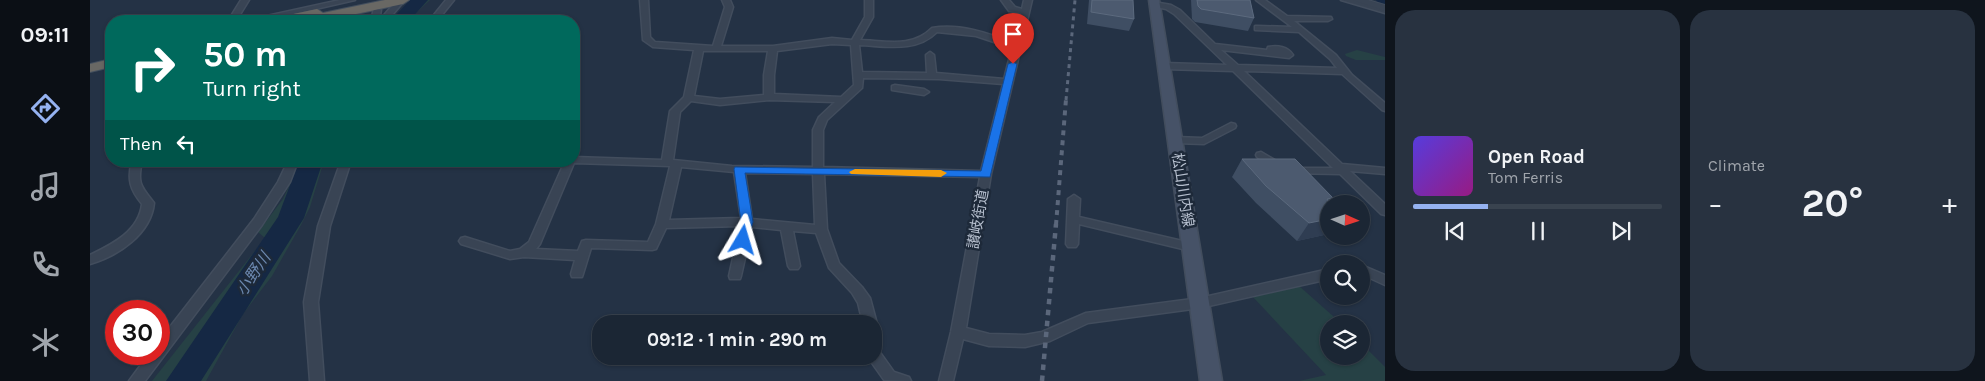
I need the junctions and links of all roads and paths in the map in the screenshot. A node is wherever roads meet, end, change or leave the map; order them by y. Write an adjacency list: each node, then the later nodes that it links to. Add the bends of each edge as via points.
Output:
1 (245, 0): 19 (street)
2 (351, 0): 20 (street)
3 (402, 0): 22 (highway); 23 (street)
4 (450, 0): 24 (street)
5 (644, 0): 32 (street, via 648,41)
6 (726, 0): 33 (street, via 729,7)
7 (869, 0): 29 (street, via 869,17)
8 (1005, 0): 18 (street, via 1012,9)
9 (1028, 0): 18 (street, 讃岐街道)
10 (1260, 0): 25 (street)
11 (1345, 0): 17 (street)
12 (1358, 0): 17 (street)
13 (1374, 0): 15 (street)
14 (1154, 2): 30 (street, via 1173,10); 40 (main road, 松山川内線)
15 (1385, 4)
16 (377, 5): 21 (highway)
17 (1385, 9)
18 (1025, 12): 31 (street, 讃岐街道)
19 (236, 15)
20 (281, 15)
21 (316, 15)
22 (333, 15)
23 (388, 15)
24 (438, 15)
25 (1286, 18): 26 (street); 28 (street)
26 (1328, 19)
27 (1258, 28): 28 (street)
28 (1300, 30): 43 (street, via 1333,57)
29 (855, 42): 31 (street, via 909,45 927,38 935,30 957,29 977,31); 34 (street, via 824,41); 44 (street)
30 (1212, 46): 35 (street); 42 (street)
31 (1017, 47): 47 (street, 讃岐街道)
32 (699, 48): 33 (street); 50 (street)
33 (716, 48): 34 (street)
34 (773, 49): 51 (street, via 768,75)
35 (1270, 52)
36 (930, 55): 46 (street)
37 (105, 58): 38 (highway)
38 (90, 62)
39 (105, 64): 41 (highway)
40 (1164, 66): 42 (street); 56 (main road, 松山川内線)
41 (90, 68)
42 (1236, 68): 43 (street); 65 (street)
43 (1344, 71): 54 (street)
44 (858, 75): 45 (street); 53 (street, via 859,86)
45 (898, 76): 46 (street); 48 (street)
46 (932, 76): 47 (street)
47 (1008, 82): 70 (street, 讃岐街道)
48 (895, 88): 49 (street); 52 (street)
49 (924, 92)
50 (689, 98): 51 (street, via 720,102); 59 (street, via 676,111)
51 (769, 98): 53 (street)
52 (893, 99)
53 (844, 100): 66 (street, via 820,124)
54 (1385, 108)
55 (1231, 126): 56 (street, via 1204,141)
56 (1175, 140): 81 (main road, 松山川内線)
57 (1262, 155): 68 (street)
58 (580, 160): 59 (street)
59 (672, 163): 64 (street); 76 (street)
60 (136, 167): 84 (street, via 134,188 148,203 148,211 128,238)
61 (290, 167): 94 (street, via 258,222)
62 (344, 167): 98 (street, via 324,226 311,302)
63 (567, 167): 82 (street, via 534,244)
64 (739, 169): 66 (street); 75 (street)
65 (1341, 169): 68 (street); 69 (street); 73 (street)
66 (818, 171): 70 (street); 78 (street)
67 (1267, 171): 68 (street)
68 (1286, 171): 71 (street)
69 (1385, 171)
70 (986, 174): 93 (street, 讃岐街道)
71 (1299, 183)
72 (1074, 199): 74 (street)
73 (1385, 211)
74 (1073, 219): 80 (street); 81 (street)
75 (747, 222): 76 (street); 77 (street); 88 (street)
76 (662, 224): 83 (street, via 652,246 586,244)
77 (786, 227): 78 (street); 85 (street)
78 (821, 229): 92 (street, via 832,265 857,290 865,302)
79 (465, 241): 82 (street, via 510,255)
80 (1072, 244)
81 (1191, 247): 91 (main road, 松山川内線)
82 (524, 253): 83 (street)
83 (582, 256): 87 (street)
84 (90, 260)
85 (794, 266)
86 (1370, 273): 90 (street)
87 (577, 274)
88 (735, 276)
89 (1320, 276): 91 (street)
90 (1385, 280)
91 (1200, 303): 93 (street, via 1086,318 1046,337 1025,341 989,340); 101 (main road, 松山川内線)
92 (868, 315)
93 (958, 332): 100 (street, 讃岐街道)
94 (170, 336)
95 (148, 365): 97 (street)
96 (881, 365): 99 (street, via 889,376)
97 (136, 381)
98 (317, 381)
99 (904, 381)
100 (946, 381)
101 (1211, 381)

